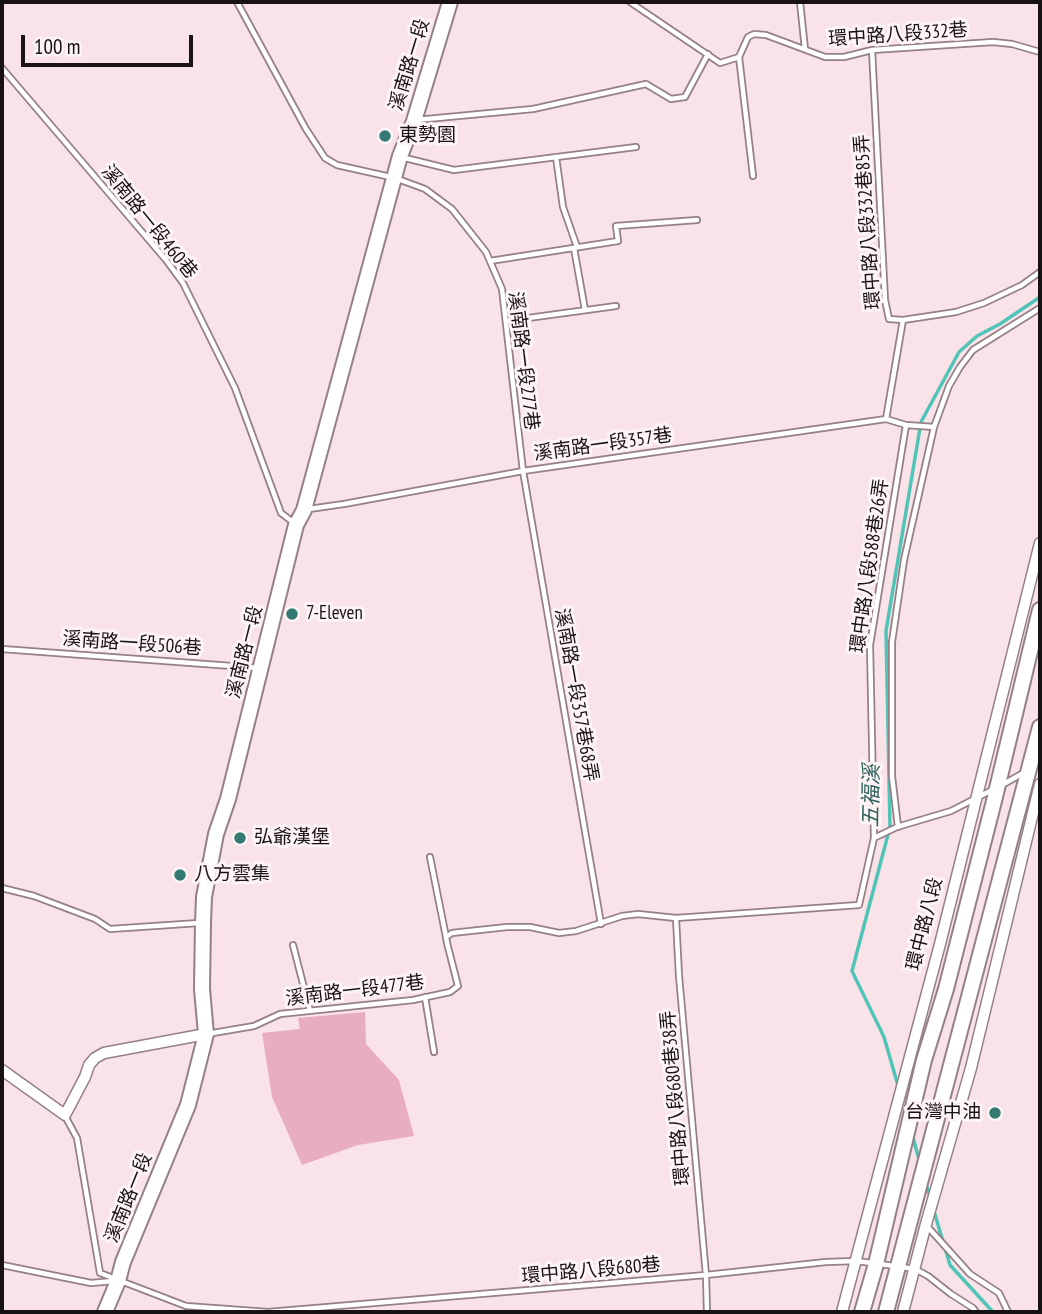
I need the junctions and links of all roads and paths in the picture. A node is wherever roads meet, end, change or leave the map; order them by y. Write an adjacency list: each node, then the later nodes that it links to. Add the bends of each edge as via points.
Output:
1 (237, 2): 16 (lane, 溪南路一段277巷, via 326,158 337,165)
2 (450, 2): 11 (main road, 溪南路一段)
3 (630, 2): 8 (lane)
4 (800, 2): 5 (lane, 環中路八段332巷)
5 (805, 49): 6 (lane, 環中路八段332巷, via 825,57); 9 (lane, via 754,34 747,37)
6 (872, 50): 7 (lane, 環中路八段332巷, via 993,42); 24 (lane, 環中路八段332巷85弄, via 885,300 889,319)
7 (1040, 52)
8 (708, 54): 9 (lane, via 720,63); 11 (lane, via 685,97 671,99 646,84 533,109)
9 (739, 57): 15 (lane)
10 (2, 68): 31 (lane, 溪南路一段460巷, via 183,283 235,388 281,513)
11 (414, 121): 13 (main road, 溪南路一段)
12 (636, 147): 14 (lane)
13 (400, 156): 14 (lane, via 454,170); 16 (main road, 溪南路一段)
14 (556, 157): 18 (lane, via 563,207)
15 (753, 176)
16 (395, 178): 19 (lane, 溪南路一段277巷, via 425,189 452,209); 30 (main road, 溪南路一段)
17 (697, 220): 18 (lane, via 616,226 618,241)
18 (576, 248): 19 (lane); 23 (lane)
19 (490, 261): 25 (lane, 溪南路一段277巷, via 502,289)
20 (1040, 272): 24 (lane, via 984,303)
21 (616, 306): 23 (lane)
22 (1040, 307): 28 (lane, via 973,350 948,386)
23 (585, 310): 25 (lane)
24 (903, 320): 26 (lane, 環中路八段332巷85弄)
25 (506, 321): 29 (lane, 溪南路一段277巷)
26 (886, 419): 27 (lane, 溪南路一段357巷); 29 (lane, 溪南路一段357巷)
27 (907, 425): 28 (lane, 溪南路一段357巷); 42 (lane, 環中路八段588巷26弄, via 870,645)
28 (933, 427): 41 (lane, via 904,560 892,642 892,776)
29 (523, 471): 30 (lane, 溪南路一段357巷); 47 (lane, 溪南路一段357巷68弄)
30 (304, 510): 31 (main road, 溪南路一段)
31 (296, 525): 35 (main road, 溪南路一段)
32 (1040, 543): 40 (street, 環中路八段)
33 (1040, 610): 39 (main road, 環中路八段)
34 (2, 649): 35 (lane, 溪南路一段506巷)
35 (261, 668): 46 (main road, 溪南路一段, via 216,834)
36 (1040, 727): 37 (main road)
37 (1035, 766): 39 (lane); 60 (main road)
38 (1040, 784): 56 (street, via 971,1068)
39 (998, 786): 40 (lane); 58 (main road, 環中路八段, via 919,1081)
40 (976, 796): 41 (lane, via 951,811); 57 (street, 環中路八段)
41 (898, 827): 42 (lane)
42 (874, 838): 45 (lane, 環中路八段588巷26弄, via 859,905)
43 (430, 857): 48 (lane)
44 (2, 888): 46 (lane, via 95,919 110,929)
45 (676, 919): 47 (lane, via 638,914); 62 (lane, 環中路八段680巷38弄)
46 (203, 923): 52 (main road, 溪南路一段)
47 (601, 924): 48 (lane, via 559,933 507,927)
48 (446, 937): 50 (lane, 溪南路一段477巷, via 458,986)
49 (293, 945): 51 (lane)
50 (425, 997): 51 (lane, 溪南路一段477巷); 53 (lane)
51 (310, 1011): 52 (lane, 溪南路一段477巷, via 280,1014 254,1026)
52 (206, 1034): 55 (street, via 95,1058); 63 (main road, 溪南路一段, via 188,1105)
53 (434, 1052)
54 (2, 1070): 55 (street)
55 (65, 1115): 63 (lane, via 77,1138 100,1273)
56 (926, 1224): 61 (street); 72 (lane, via 970,1274 999,1293)
57 (856, 1261): 58 (lane, 環中路八段680巷); 62 (lane, 環中路八段680巷); 67 (street, 環中路八段)
58 (876, 1264): 60 (lane, 環中路八段680巷); 68 (main road, 環中路八段)
59 (2, 1265): 63 (lane, via 91,1283)
60 (899, 1267): 61 (lane, 環中路八段680巷); 69 (main road)
61 (915, 1269): 70 (street); 71 (lane)
62 (706, 1275): 65 (lane, 環中路八段680巷); 66 (lane, 環中路八段680巷38弄)
63 (118, 1281): 64 (main road, 溪南路一段); 65 (lane, 環中路八段680巷, via 186,1306)
64 (105, 1312)
65 (268, 1312)
66 (707, 1312)
67 (842, 1312)
68 (862, 1312)
69 (886, 1312)
70 (903, 1312)
71 (976, 1312)
72 (1008, 1312)

